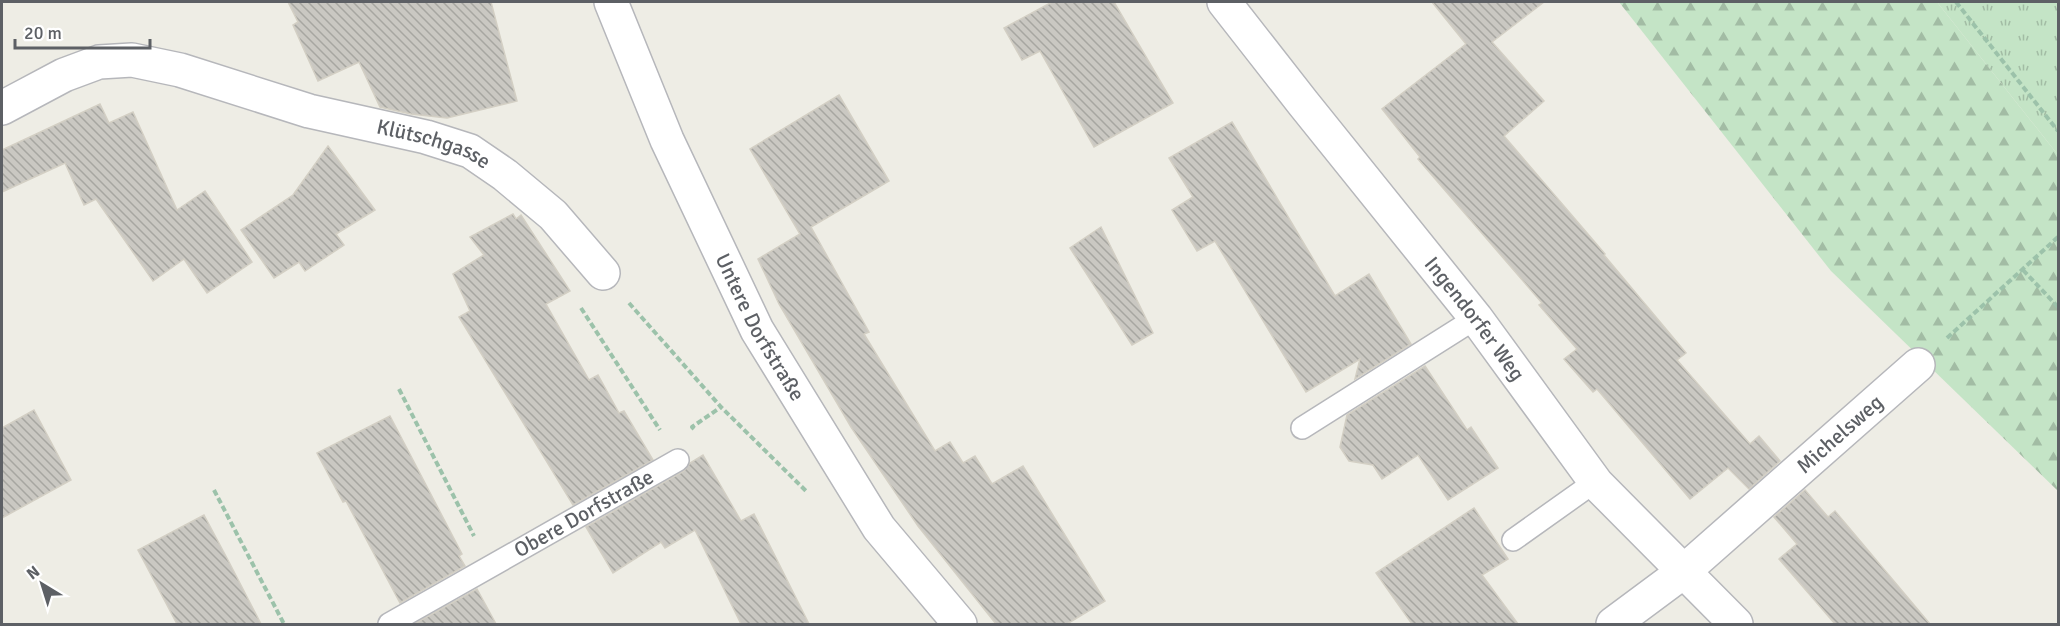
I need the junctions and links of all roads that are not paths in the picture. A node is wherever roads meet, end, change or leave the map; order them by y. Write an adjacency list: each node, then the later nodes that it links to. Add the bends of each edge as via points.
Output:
1 (611, 2): 13 (street, Untere Dorfstraße, via 667,140 757,330 879,528)
2 (1224, 2): 5 (street, Ingendorfer Weg)
3 (2, 108): 4 (street, Klütschgasse, via 90,65 132,60 180,70 309,111 426,137 470,151 505,175 553,215)
4 (603, 273)
5 (1476, 318): 7 (lane); 9 (street, Ingendorfer Weg)
6 (1918, 365): 11 (street, Michelsweg)
7 (1302, 428)
8 (678, 460): 12 (lane, Obere Dorfstraße)
9 (1596, 481): 10 (lane); 11 (street, Ingendorfer Weg)
10 (1513, 540)
11 (1683, 572): 14 (street, Michelsweg); 15 (street, Ingendorfer Weg)
12 (389, 624)
13 (960, 624)
14 (1613, 624)
15 (1736, 624)

